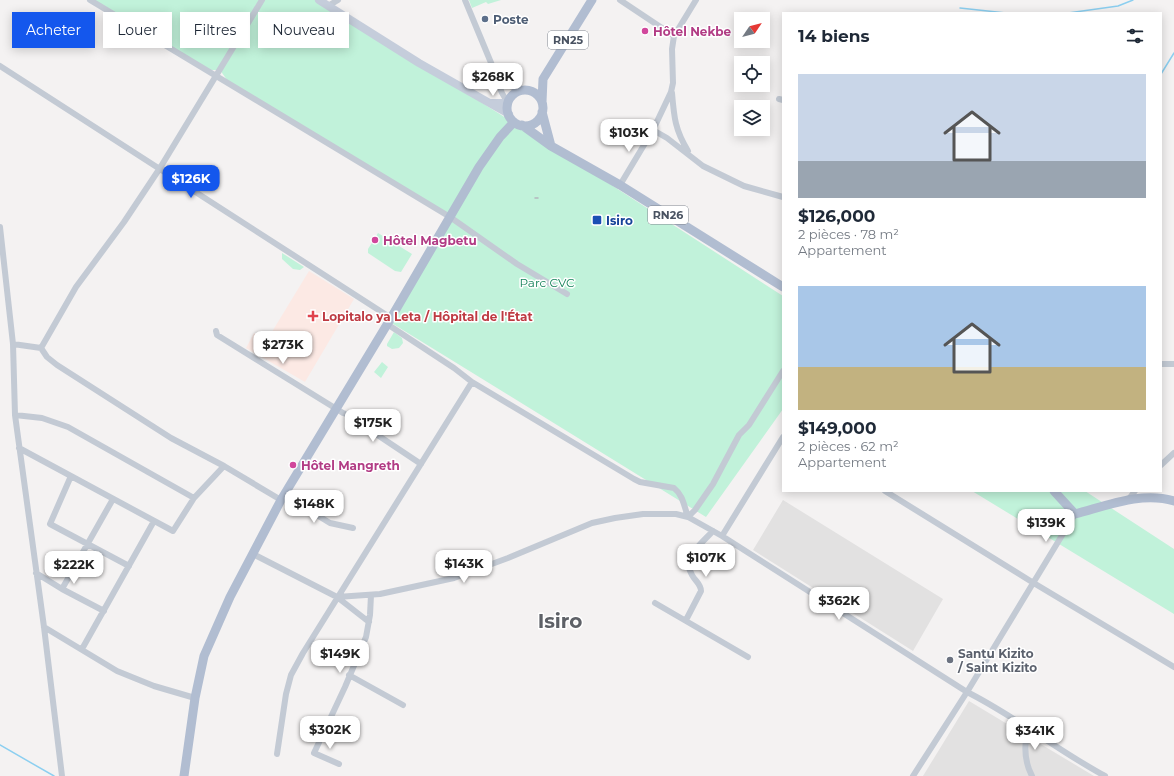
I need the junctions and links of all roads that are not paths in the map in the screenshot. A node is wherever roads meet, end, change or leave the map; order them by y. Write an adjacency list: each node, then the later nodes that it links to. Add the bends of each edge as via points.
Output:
1 (90, 0): 12 (street)
2 (262, 0): 12 (street)
3 (319, 0): 9 (main road)
4 (338, 0): 9 (street)
5 (465, 0): 14 (street)
6 (592, 0): 13 (main road, RN25)
7 (620, 0): 10 (street)
8 (696, 0): 10 (street)
9 (328, 6): 18 (main road)
10 (674, 36): 16 (street)
11 (0, 66): 24 (street)
12 (216, 75): 24 (street); 27 (street)
13 (544, 79): 15 (main road, RN25); 19 (main road, RN25)
14 (499, 82): 15 (street); 17 (street, via 501,93)
15 (523, 90): 17 (main road, RN25, via 513,95); 19 (main road, via 534,92 540,98)
16 (672, 92): 21 (street); 23 (street, via 679,135)
17 (508, 102): 18 (main road); 20 (main road, via 507,108)
18 (489, 103): 20 (main road)
19 (542, 107): 20 (main road, via 535,122 526,125); 22 (main road)
20 (515, 120): 22 (main road, RN26); 27 (main road, via 479,167)
21 (653, 130): 23 (street); 25 (street)
22 (551, 146): 25 (main road, RN26)
23 (689, 154): 26 (street, via 703,166 744,186)
24 (160, 168): 33 (street); 36 (street, via 76,287)
25 (620, 185): 31 (main road, RN26)
26 (782, 197)
27 (450, 217): 32 (street, via 517,264); 33 (main road)
28 (0, 227): 29 (street)
29 (1, 244): 30 (street)
30 (2, 264): 35 (street)
31 (782, 287)
32 (567, 294)
33 (389, 321): 40 (street); 41 (main road)
34 (216, 331): 41 (street, via 217,335)
35 (13, 344): 36 (street); 42 (street)
36 (41, 348): 48 (street, via 57,365 171,438)
37 (1162, 364): 38 (street)
38 (1174, 364)
39 (782, 373): 59 (street, via 739,435 713,484)
40 (472, 382): 46 (street); 59 (street, via 634,479 674,488 682,498)
41 (337, 408): 46 (street, via 355,417); 54 (main road)
42 (15, 414): 44 (street); 53 (street, via 42,418 68,427)
43 (782, 439): 63 (street)
44 (19, 448): 49 (street); 67 (street)
45 (1174, 453): 47 (street)
46 (421, 464): 71 (street)
47 (1162, 464)
48 (224, 466): 53 (street); 54 (street)
49 (71, 476): 55 (street); 64 (street, via 50,524)
50 (887, 492): 68 (street)
51 (1055, 492): 58 (main road)
52 (1134, 492): 56 (street)
53 (194, 498): 60 (street, via 173,531)
54 (282, 498): 61 (street, via 330,523); 65 (main road)
55 (113, 499): 60 (street); 64 (street)
56 (1128, 500): 57 (main road, via 1162,498); 58 (main road)
57 (1174, 501)
58 (1075, 514): 68 (street)
59 (688, 516): 62 (street); 70 (street, via 656,513 599,522 454,578)
60 (154, 521): 66 (street)
61 (353, 528)
62 (713, 531): 63 (street); 74 (street, via 693,552 690,559 689,571 702,588)
63 (722, 536): 81 (street)
64 (88, 544): 66 (street); 69 (street)
65 (253, 554): 71 (street); 82 (main road, via 230,597 204,656)
66 (129, 566): 73 (street)
67 (36, 572): 69 (street); 76 (street)
68 (1032, 582): 79 (street); 81 (street)
69 (62, 589): 73 (street)
70 (371, 595): 71 (street); 75 (street)
71 (337, 597): 75 (street); 85 (street, via 292,675 286,694)
72 (655, 603): 74 (street)
73 (104, 611): 77 (street)
74 (686, 620): 78 (street)
75 (369, 622): 80 (street, via 366,637)
76 (44, 627): 77 (street); 87 (street)
77 (82, 649): 82 (street, via 117,671 154,686)
78 (748, 657)
79 (1174, 667)
80 (350, 675): 83 (street); 86 (street, via 314,753)
81 (966, 692): 84 (street); 89 (street)
82 (195, 698): 88 (main road)
83 (403, 705)
84 (1028, 728): 90 (street, via 1025,738 1026,760); 91 (street)
85 (277, 754)
86 (339, 764)
87 (62, 776)
88 (184, 776)
89 (913, 776)
90 (1032, 776)
91 (1105, 776)

